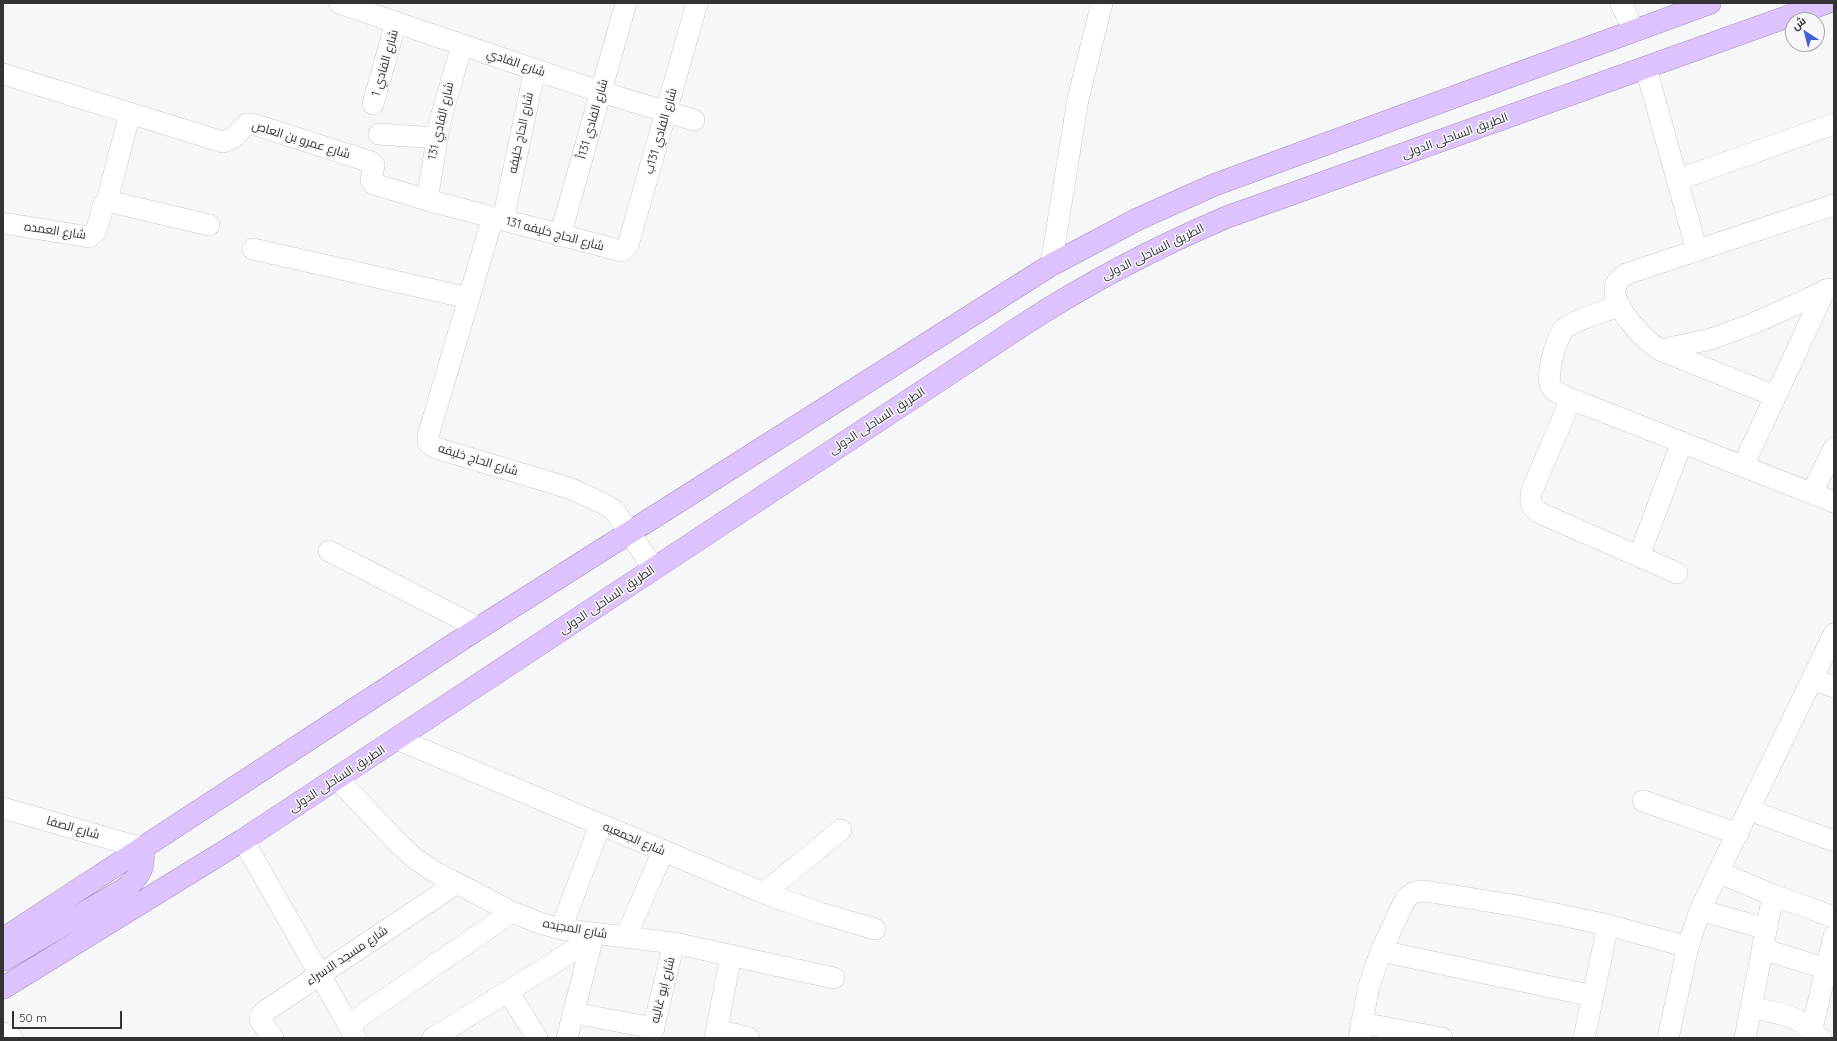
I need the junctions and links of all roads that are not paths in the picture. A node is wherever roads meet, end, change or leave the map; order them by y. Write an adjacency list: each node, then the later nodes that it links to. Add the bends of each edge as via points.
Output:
1 (339, 3): 8 (street, شارع الفادي)
2 (626, 3): 14 (street, شارع الفادي 131أ)
3 (697, 3): 16 (street, شارع الفادي 131ب)
4 (1102, 3): 33 (street, via 1078,99)
5 (1621, 3): 9 (street)
6 (1710, 3): 9 (highway)
7 (1826, 3): 11 (highway, الطريق الساحلى الدولى)
8 (396, 22): 10 (street, شارع الفادي); 15 (street, شارع الفادي 1)
9 (1634, 31): 33 (highway, via 1214,185 1138,219)
10 (462, 44): 12 (street, شارع الفادي); 21 (street, شارع الفادي 131)
11 (1646, 68): 22 (street); 48 (highway, الطريق الساحلى الدولى, via 1227,218 1142,255 1055,304)
12 (535, 69): 14 (street, شارع الفادي); 26 (street, شارع الحاج خليفه)
13 (3, 74): 17 (street, شارع عمرو بن العاص)
14 (601, 92): 16 (street, شارع الفادي); 29 (street, شارع الفادي 131أ)
15 (373, 104)
16 (667, 111): 18 (street, شارع الفادي); 31 (street, شارع الفادي 131ب, via 628,245 624,250)
17 (130, 114): 23 (street, شارع عمرو بن العاص, via 223,142 233,138 248,124 256,125 372,162 372,183); 24 (street, شارع العمده)
18 (694, 120)
19 (1834, 124): 22 (street)
20 (379, 134): 21 (street)
21 (436, 138): 23 (street, شارع الفادي 131)
22 (1677, 180): 32 (street)
23 (427, 200): 26 (street, شارع عمرو بن العاص)
24 (107, 201): 27 (street, شارع العمده, via 96,231 89,237); 28 (street)
25 (1834, 205): 32 (street)
26 (498, 219): 29 (street, شارع الحاج خليفه 131); 35 (street, شارع الحاج خليفه)
27 (3, 223)
28 (209, 225)
29 (560, 236): 31 (street, شارع الحاج خليفه 131)
30 (253, 249): 35 (street)
31 (617, 251)
32 (1697, 251): 36 (street, via 1626,274 1615,287 1615,296)
33 (1051, 265): 45 (highway)
34 (1829, 289): 37 (street, via 1752,324 1711,339); 38 (street)
35 (469, 298): 45 (street, شارع الحاج خليفه, via 428,436 430,444 436,448 569,488 614,510)
36 (1620, 306): 37 (street, via 1637,331); 39 (street, via 1571,324 1558,337 1548,378 1553,389)
37 (1660, 350): 38 (street)
38 (1775, 396): 42 (street)
39 (1571, 399): 40 (street); 47 (street, via 1532,490 1531,505 1535,511)
40 (1682, 442): 42 (street); 47 (street)
41 (1834, 448): 43 (street)
42 (1743, 466): 43 (street)
43 (1812, 493): 44 (street)
44 (1834, 502)
45 (631, 533): 48 (street, شارع الحاج خليفه); 50 (highway)
46 (329, 551): 50 (street)
47 (1639, 556): 49 (street)
48 (654, 569): 54 (highway, الطريق الساحلى الدولى)
49 (1677, 573)
50 (479, 628): 64 (highway)
51 (1834, 634): 52 (street)
52 (1812, 680): 53 (street); 58 (street)
53 (1834, 687)
54 (397, 739): 55 (highway, الطريق الساحلى الدولى); 59 (street, شارع الجمعيه)
55 (338, 779): 62 (highway, الطريق الساحلى الدولى); 67 (street, شارع المجيده, via 414,858 434,872)
56 (1643, 801): 61 (street)
57 (3, 808): 64 (street, شارع الصفا)
58 (1749, 810): 61 (street); 63 (street)
59 (600, 824): 65 (street, شارع الجمعيه); 74 (street)
60 (841, 830): 68 (street)
61 (1738, 834): 66 (street)
62 (243, 840): 88 (street); 90 (highway, الطريق الساحلى الدولى)
63 (1834, 841)
64 (142, 848): 80 (highway); 86 (highway, via 143,867 133,883)
65 (663, 851): 68 (street, شارع الجمعيه); 79 (street)
66 (1720, 873): 69 (street); 70 (street)
67 (458, 883): 71 (street, شارع المجيده); 88 (street, شارع مسجد الاسراء)
68 (764, 893): 75 (street, شارع الجمعيه)
69 (1773, 895): 72 (street); 76 (street)
70 (1700, 910): 76 (street); 82 (street)
71 (512, 912): 74 (street, شارع المجيده); 96 (street)
72 (1834, 918)
73 (1608, 926): 82 (street); 84 (street, via 1518,906 1425,891 1415,892 1406,898); 92 (street)
74 (561, 929): 77 (street, شارع المجيده)
75 (875, 929)
76 (1766, 929): 83 (street)
77 (593, 936): 79 (street, شارع المجيده); 91 (street); 94 (street)
78 (1834, 936): 87 (street)
79 (626, 937): 81 (street, شارع المجيده)
80 (3, 938)
81 (674, 943): 85 (street, شارع المجيده); 98 (street, شارع ابو غاليه)
82 (1688, 947): 109 (street)
83 (1762, 949): 87 (street); 93 (street)
84 (1381, 951): 92 (street); 95 (street, via 1369,986)
85 (731, 955): 89 (street, شارع المجيده); 99 (street)
86 (3, 960)
87 (1830, 970): 100 (street)
88 (320, 975): 96 (street); 102 (street, شارع مسجد الاسراء, via 262,1014 260,1020)
89 (834, 978)
90 (3, 988)
91 (508, 992): 103 (street); 104 (street)
92 (1593, 996): 108 (street)
93 (1751, 1007): 100 (street, via 1791,1018 1806,1026); 110 (street)
94 (573, 1013): 98 (street); 105 (street)
95 (1360, 1030): 107 (street)
96 (352, 1032)
97 (3, 1033): 101 (street)
98 (652, 1033)
99 (716, 1034): 106 (street)
100 (1816, 1036)
101 (12, 1038)
102 (273, 1038)
103 (433, 1038)
104 (537, 1038)
105 (567, 1038)
106 (749, 1038)
107 (1442, 1038)
108 (1584, 1038)
109 (1668, 1038)
110 (1745, 1038)

